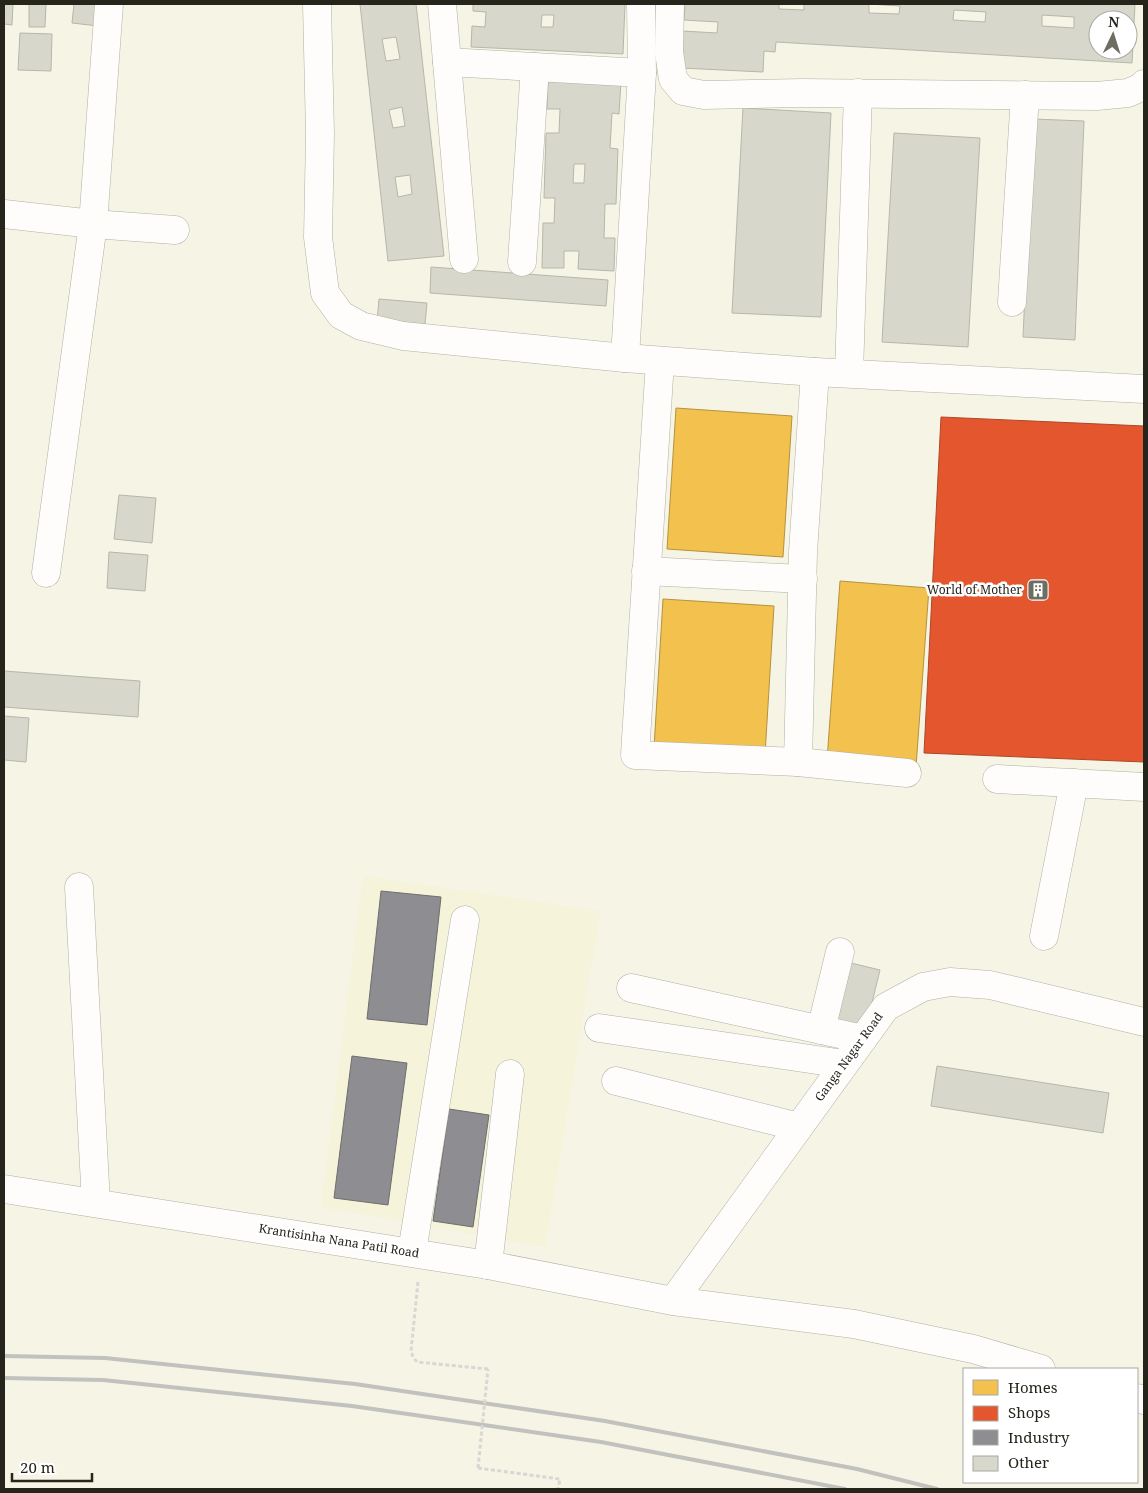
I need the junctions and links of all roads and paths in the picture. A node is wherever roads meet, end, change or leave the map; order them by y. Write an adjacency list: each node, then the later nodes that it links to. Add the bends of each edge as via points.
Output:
1 (109, 4): 13 (street)
2 (318, 4): 18 (street, via 318,237 325,293 341,315 361,326 403,336)
3 (442, 4): 6 (street)
4 (641, 4): 8 (street)
5 (670, 4): 10 (street, via 669,52 673,79 683,91 704,95)
6 (447, 62): 7 (street); 15 (street)
7 (535, 67): 8 (street); 16 (street)
8 (642, 73): 18 (street)
9 (1144, 84): 11 (street, via 1128,93 1097,96)
10 (858, 94): 11 (street); 21 (street)
11 (1025, 95): 17 (street)
12 (4, 214): 13 (street)
13 (92, 224): 14 (street); 24 (street)
14 (175, 230)
15 (464, 259)
16 (522, 262)
17 (1012, 302)
18 (625, 358): 19 (street)
19 (660, 361): 20 (street); 23 (street)
20 (815, 372): 21 (street); 25 (street)
21 (849, 373): 22 (street)
22 (1144, 389)
23 (646, 571): 25 (street); 26 (street, via 635,755)
24 (46, 573)
25 (803, 579): 26 (street)
26 (798, 762): 27 (street)
27 (908, 773)
28 (998, 779): 29 (street)
29 (1074, 782): 30 (street); 33 (street)
30 (1144, 787)
31 (79, 887): 45 (street)
32 (465, 920): 46 (street)
33 (1044, 936)
34 (840, 952): 38 (street)
35 (631, 988): 38 (street)
36 (1144, 1022): 39 (street, Ganga Nagar Road, via 990,986 950,982 922,986 886,1007)
37 (599, 1028): 40 (street)
38 (821, 1030): 39 (street)
39 (863, 1039): 40 (street, Ganga Nagar Road)
40 (844, 1064): 43 (street, Ganga Nagar Road)
41 (510, 1074): 47 (street)
42 (616, 1081): 43 (street)
43 (799, 1127): 48 (street, Ganga Nagar Road)
44 (4, 1189): 45 (street, Krantisinha Nana Patil Road)
45 (96, 1203): 46 (street, Krantisinha Nana Patil Road)
46 (417, 1253): 47 (street, Krantisinha Nana Patil Road); 50 (path, bridge, via 413,1357 417,1362 488,1369 478,1468 560,1478)
47 (488, 1265): 48 (street, Krantisinha Nana Patil Road)
48 (673, 1301): 49 (street, Krantisinha Nana Patil Road, via 854,1324 973,1349)
49 (1038, 1368)
50 (558, 1489)

